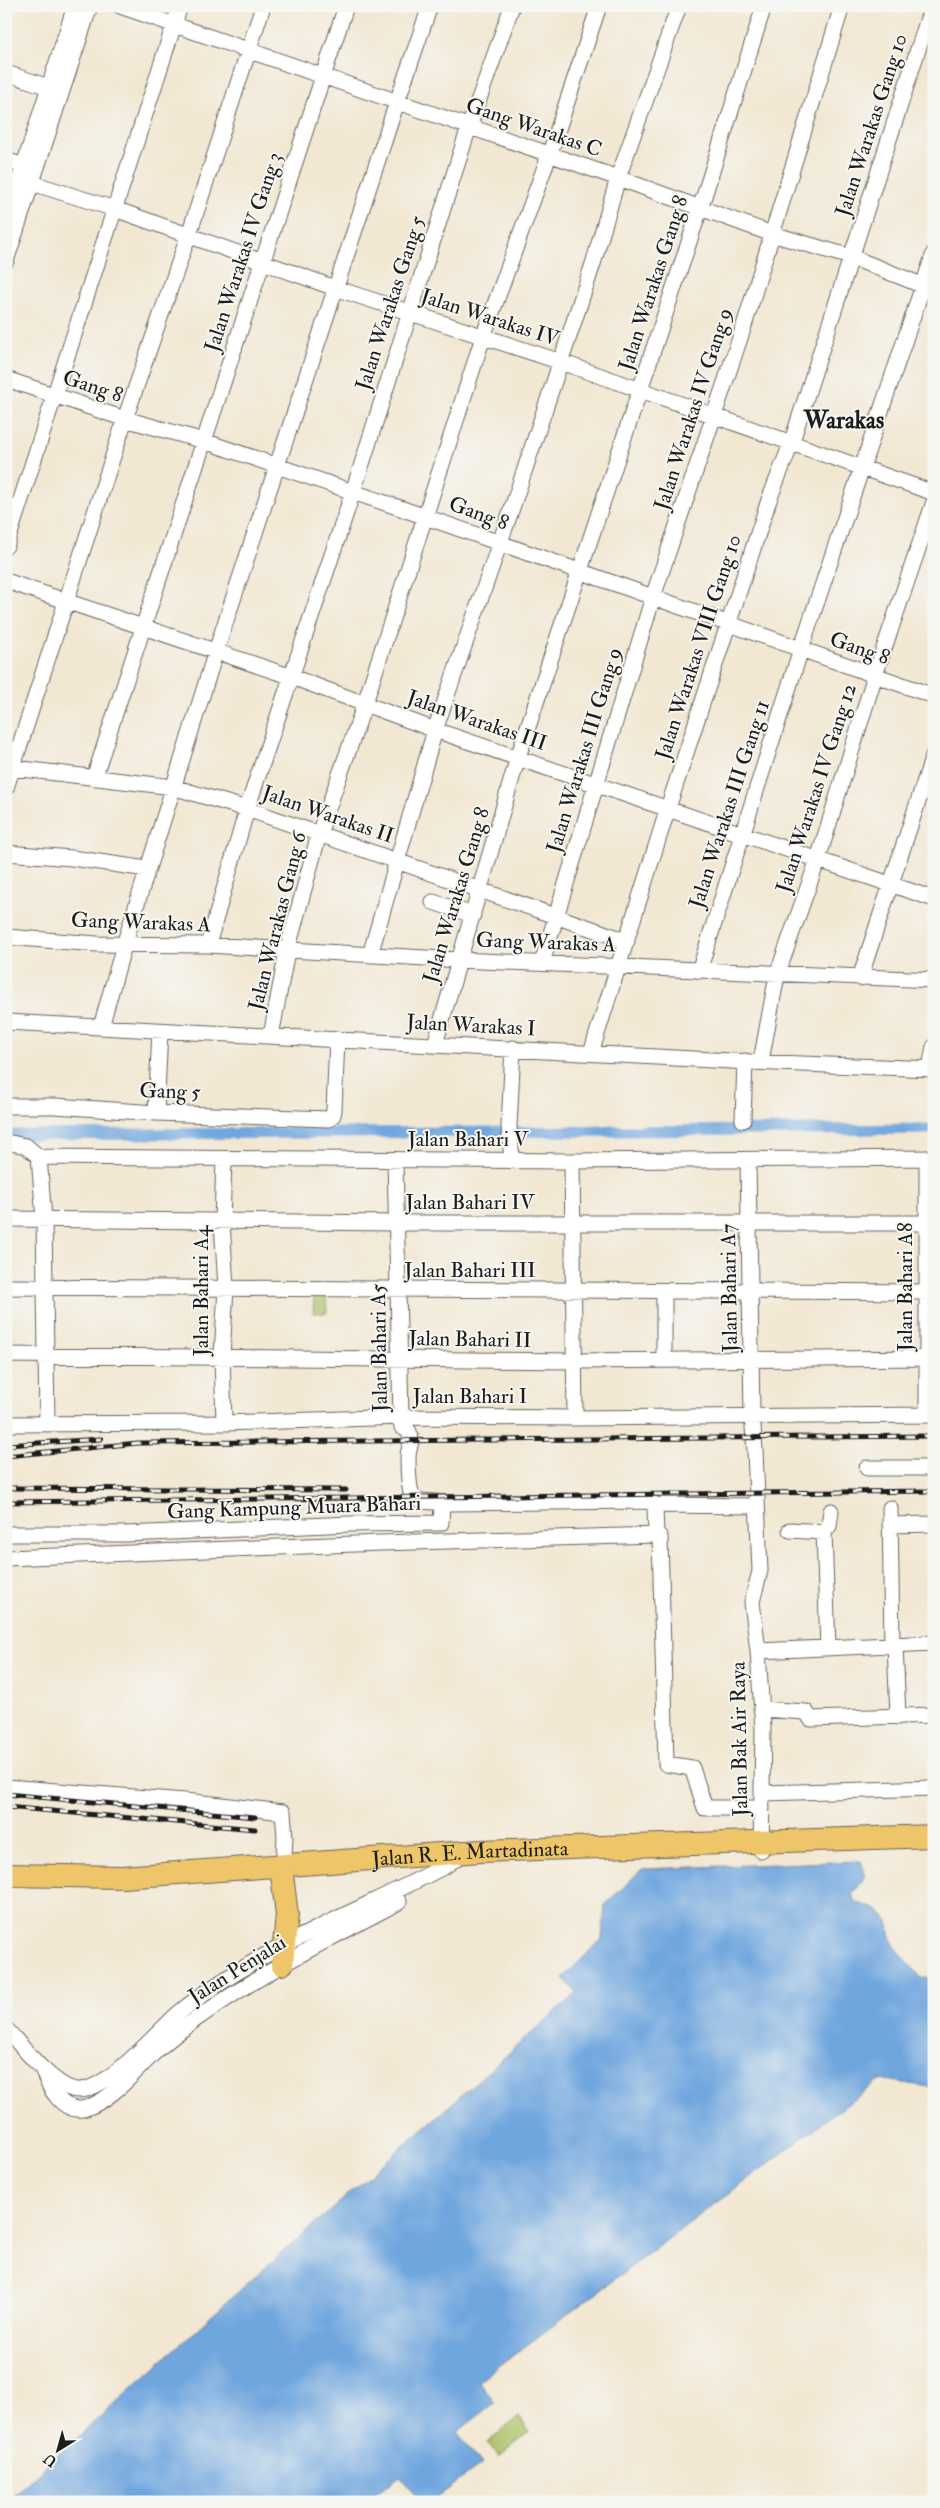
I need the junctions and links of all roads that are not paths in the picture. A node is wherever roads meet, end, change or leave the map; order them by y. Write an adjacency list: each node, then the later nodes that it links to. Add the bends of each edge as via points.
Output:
1 (86, 6): 17 (street)
2 (120, 6): 13 (street, Gang Warakas C)
3 (180, 6): 13 (street)
4 (263, 6): 14 (street)
5 (346, 6): 16 (street, Jalan Warakas IV Gang 3)
6 (430, 6): 18 (street)
7 (512, 6): 19 (street, Jalan Warakas Gang 5)
8 (599, 6): 20 (street)
9 (679, 6): 23 (street)
10 (764, 6): 25 (street, Jalan Warakas Gang 8)
11 (842, 6): 27 (street, Jalan Warakas IV Gang 9)
12 (932, 6): 30 (street, Jalan Warakas Gang 10)
13 (174, 24): 14 (street, Gang Warakas C); 24 (street)
14 (249, 51): 16 (street, Gang Warakas C); 28 (street)
15 (6, 72): 17 (street)
16 (322, 76): 18 (street, Gang Warakas C); 32 (street, Jalan Warakas IV Gang 3)
17 (57, 89): 22 (street)
18 (396, 102): 19 (street, Gang Warakas C); 33 (street)
19 (469, 127): 20 (street, Gang Warakas C); 35 (street, Jalan Warakas Gang 5)
20 (549, 155): 23 (street, Gang Warakas C); 36 (street)
21 (6, 160): 22 (street, Jalan Warakas IV)
22 (30, 171): 24 (street, Jalan Warakas IV); 26 (street); 31 (street)
23 (618, 178): 25 (street, Gang Warakas C); 37 (street)
24 (116, 209): 28 (street, Jalan Warakas IV); 40 (street)
25 (700, 209): 27 (street, Gang Warakas C); 39 (street, Jalan Warakas Gang 8)
26 (6, 221)
27 (772, 234): 30 (street, Gang Warakas C); 41 (street, Jalan Warakas IV Gang 9)
28 (189, 235): 32 (street, Jalan Warakas IV); 42 (street)
29 (934, 253): 34 (street, Jalan Warakas III Gang 11)
30 (850, 257): 34 (street, Gang Warakas C); 44 (street, Jalan Warakas VIII Gang 10)
31 (6, 261)
32 (263, 263): 33 (street, Jalan Warakas IV); 43 (street, Jalan Warakas IV Gang 3)
33 (335, 288): 35 (street, Jalan Warakas IV); 45 (street)
34 (929, 288): 46 (street, Jalan Warakas III Gang 11)
35 (409, 312): 36 (street, Jalan Warakas IV); 47 (street, Jalan Warakas Gang 5)
36 (483, 337): 37 (street, Jalan Warakas IV); 50 (street, Jalan Warakas Gang 6)
37 (561, 362): 39 (street, Jalan Warakas IV); 51 (street)
38 (6, 379): 40 (street, Gang 8)
39 (639, 390): 41 (street, Jalan Warakas IV); 53 (street, Jalan Warakas Gang 8)
40 (55, 397): 42 (street, Gang 8); 52 (street)
41 (714, 417): 44 (street, Jalan Warakas IV); 55 (street, Jalan Warakas IV Gang 9)
42 (125, 419): 43 (street, Gang 8); 56 (street)
43 (204, 441): 45 (street, Gang 8); 58 (street, Jalan Warakas IV Gang 3)
44 (791, 444): 46 (street, Jalan Warakas IV); 57 (street, Jalan Warakas VIII Gang 10, via 769,500)
45 (277, 467): 47 (street, Gang 8); 60 (street)
46 (862, 468): 48 (street, Jalan Warakas IV); 59 (street, Jalan Warakas III Gang 11)
47 (352, 492): 50 (street, Gang 8); 62 (street, Jalan Warakas Gang 5)
48 (934, 493)
49 (934, 502): 61 (street, Jalan Warakas IV Gang 12)
50 (425, 517): 51 (street, Gang 8); 64 (street, Jalan Warakas Gang 6)
51 (499, 544): 53 (street, Gang 8); 65 (street)
52 (6, 546)
53 (579, 572): 55 (street, Gang 8); 67 (street, Jalan Warakas Gang 8)
54 (6, 581): 56 (street, Jalan Warakas III)
55 (653, 597): 57 (street, Gang 8); 70 (street, Jalan Warakas III Gang 9)
56 (66, 601): 58 (street, Jalan Warakas III); 68 (street)
57 (730, 625): 59 (street, Gang 8); 73 (street, Jalan Warakas VIII Gang 10)
58 (144, 627): 60 (street, Jalan Warakas III); 69 (street, Jalan Warakas IV Gang 3)
59 (800, 650): 61 (street, Gang 8); 75 (street, Jalan Warakas III Gang 11)
60 (216, 651): 62 (street, Jalan Warakas III); 71 (street)
61 (874, 676): 63 (street, Gang 8); 78 (street, Jalan Warakas IV Gang 12)
62 (292, 677): 64 (street, Jalan Warakas III); 74 (street)
63 (934, 696)
64 (364, 704): 65 (street, Jalan Warakas III); 76 (street, Jalan Warakas Gang 6)
65 (435, 730): 67 (street, Jalan Warakas III); 79 (street)
66 (934, 753): 81 (street)
67 (518, 757): 70 (street, Jalan Warakas III); 82 (street, Jalan Warakas Gang 8)
68 (10, 768): 69 (street, Jalan Warakas II); 72 (street)
69 (94, 778): 71 (street, Jalan Warakas II)
70 (595, 783): 73 (street, Jalan Warakas III); 86 (street, Jalan Warakas III Gang 9)
71 (173, 787): 74 (street, Jalan Warakas II); 80 (street)
72 (6, 788)
73 (668, 808): 75 (street, Jalan Warakas III); 88 (street, Jalan Warakas VIII Gang 10)
74 (247, 809): 76 (street, Jalan Warakas II); 90 (street)
75 (742, 832): 78 (street, Jalan Warakas III); 96 (street, Jalan Warakas III Gang 11)
76 (320, 834): 79 (street, Jalan Warakas II); 91 (street, Jalan Warakas Gang 6)
77 (6, 853): 80 (street)
78 (818, 859): 81 (street, Jalan Warakas III); 97 (street, Jalan Warakas IV Gang 12)
79 (398, 862): 82 (street, Jalan Warakas II); 92 (street)
80 (147, 869): 89 (street)
81 (890, 885): 83 (street, Jalan Warakas III); 98 (street)
82 (481, 891): 85 (street, Jalan Warakas Gang 8); 86 (street, Jalan Warakas II)
83 (934, 899)
84 (433, 902): 85 (street)
85 (473, 915): 93 (street, Jalan Warakas Gang 8)
86 (555, 917): 88 (street, Jalan Warakas II); 94 (street, Jalan Warakas III Gang 9)
87 (6, 937): 89 (street, Gang Warakas A)
88 (627, 941): 95 (street, Jalan Warakas VIII Gang 10)
89 (124, 945): 90 (street, Gang Warakas A); 101 (street)
90 (208, 945): 91 (street, Gang Warakas A)
91 (287, 951): 92 (street, Gang Warakas A); 103 (street, Jalan Warakas Gang 6)
92 (370, 955): 93 (street, Gang Warakas A)
93 (459, 960): 94 (street, Gang Warakas A); 105 (street, Jalan Warakas Gang 8)
94 (542, 963): 95 (street, Gang Warakas A)
95 (619, 966): 96 (street, Gang Warakas A); 108 (street, Jalan Warakas VIII Gang 10)
96 (699, 971): 97 (street, Gang Warakas A)
97 (777, 975): 98 (street, Gang Warakas A); 110 (street, Jalan Warakas IV Gang 12)
98 (860, 978): 99 (street, Gang Warakas A)
99 (934, 980)
100 (6, 1022): 101 (street, Jalan Warakas I)
101 (101, 1027): 102 (street, Jalan Warakas I)
102 (160, 1031): 103 (street, Jalan Warakas I); 113 (street)
103 (271, 1036): 104 (street, Jalan Warakas I)
104 (333, 1038): 105 (street, Jalan Warakas I); 113 (street, Gang 5, via 334,1110 329,1118)
105 (435, 1044): 107 (street, Jalan Warakas I)
106 (934, 1047): 111 (street)
107 (512, 1048): 108 (street, Jalan Warakas I); 116 (street)
108 (591, 1052): 109 (street, Jalan Warakas I)
109 (745, 1061): 110 (street, Jalan Warakas I); 114 (street)
110 (761, 1061): 111 (street, Jalan Warakas I)
111 (932, 1068)
112 (6, 1106): 113 (street, Gang 5)
113 (156, 1113)
114 (743, 1120)
115 (6, 1142): 117 (street, via 26,1146)
116 (510, 1153): 120 (street, Jalan Bahari V); 121 (street, Jalan Bahari V)
117 (39, 1157): 119 (street, Jalan Bahari V); 124 (street)
118 (930, 1158): 122 (street, Jalan Bahari V); 129 (street, Jalan Bahari A8)
119 (224, 1159): 120 (street, Jalan Bahari V); 125 (street, Jalan Bahari A4)
120 (395, 1160): 126 (street, Jalan Bahari A5)
121 (572, 1160): 122 (street, Jalan Bahari V); 127 (street)
122 (748, 1160): 128 (street, Jalan Bahari A7)
123 (6, 1219): 124 (street, Jalan Bahari IV)
124 (44, 1219): 125 (street, Jalan Bahari IV); 131 (street)
125 (222, 1222): 126 (street, Jalan Bahari IV); 132 (street, Jalan Bahari A4)
126 (397, 1223): 127 (street, Jalan Bahari IV); 133 (street, Jalan Bahari A5)
127 (573, 1223): 128 (street, Jalan Bahari IV); 134 (street)
128 (749, 1223): 129 (street, Jalan Bahari IV); 136 (street, Jalan Bahari A7)
129 (930, 1223): 137 (street, Jalan Bahari A8)
130 (6, 1287): 131 (street, Jalan Bahari III)
131 (45, 1287): 132 (street, Jalan Bahari III); 138 (street)
132 (226, 1288): 133 (street, Jalan Bahari III); 140 (street, Jalan Bahari A4)
133 (399, 1290): 134 (street, Jalan Bahari III); 143 (street, Jalan Bahari A5)
134 (574, 1291): 135 (street, Jalan Bahari III); 145 (street)
135 (664, 1292): 136 (street, Jalan Bahari III); 144 (street)
136 (750, 1292): 137 (street, Jalan Bahari III); 141 (street, Jalan Bahari A7)
137 (930, 1292): 142 (street, Jalan Bahari A8)
138 (47, 1354): 139 (street, Jalan Bahari II); 140 (street, Jalan Bahari II); 152 (street)
139 (6, 1355)
140 (222, 1356): 143 (street, Jalan Bahari II); 150 (street, Jalan Bahari A4)
141 (751, 1358): 142 (street, Jalan Bahari II); 144 (street, Jalan Bahari II); 146 (street, Jalan Bahari A7)
142 (930, 1358): 147 (street, Jalan Bahari A8)
143 (401, 1359): 145 (street, Jalan Bahari II); 148 (street, Jalan Bahari A5)
144 (664, 1360): 145 (street, Jalan Bahari II)
145 (575, 1361): 149 (street)
146 (752, 1415): 147 (street, Jalan Bahari I); 149 (street, Jalan Bahari I); 157 (street, Jalan Bahari A7)
147 (930, 1415)
148 (401, 1417): 149 (street, Jalan Bahari I); 150 (street, Jalan Bahari I); 155 (street, Jalan Bahari A5, via 402,1427 408,1430 412,1441 408,1455 412,1496 421,1501)
149 (575, 1418)
150 (224, 1422): 152 (street, Jalan Bahari I)
151 (6, 1424): 152 (street, Jalan Bahari I)
152 (48, 1424)
153 (867, 1468): 154 (street)
154 (934, 1468)
155 (446, 1503): 156 (street, Gang Kampung Muara Bahari, via 643,1501); 160 (street, Gang Kampung Muara Bahari, via 442,1506)
156 (655, 1505): 157 (street, Gang Kampung Muara Bahari); 166 (street)
157 (757, 1506): 172 (street, Jalan Bahari A7, via 760,1577 752,1602)
158 (890, 1508): 162 (street)
159 (831, 1511): 164 (street, via 829,1526)
160 (441, 1523): 165 (street, Gang Kampung Muara Bahari, via 126,1534); 167 (street)
161 (934, 1524): 162 (street)
162 (890, 1525): 170 (street)
163 (790, 1530): 164 (street)
164 (824, 1532): 171 (street)
165 (6, 1534)
166 (656, 1535): 167 (street, Gang Kampung Muara Bahari); 178 (street, via 660,1537 665,1762 668,1766 692,1768 706,1808)
167 (441, 1541): 168 (street, Gang Kampung Muara Bahari)
168 (6, 1558)
169 (934, 1643): 170 (street, Jalan Bak Air Raya)
170 (894, 1645): 171 (street, Jalan Bak Air Raya); 175 (street)
171 (828, 1648): 172 (street, Jalan Bak Air Raya)
172 (758, 1650): 173 (street, Jalan Bak Air Raya)
173 (761, 1710): 175 (street, via 806,1712 811,1719); 178 (street, Jalan Bak Air Raya)
174 (934, 1715): 175 (street)
175 (898, 1717)
176 (6, 1787): 183 (street, via 185,1800 283,1812)
177 (934, 1788): 178 (street)
178 (762, 1801): 181 (street, Jalan Bak Air Raya)
179 (934, 1836): 181 (highway, Jalan R. E. Martadinata, via 822,1838)
180 (934, 1844): 181 (highway, Jalan R. E. Martadinata)
181 (761, 1847): 182 (highway, Jalan R. E. Martadinata)
182 (464, 1859): 183 (highway, Jalan R. E. Martadinata); 186 (street, Jalan Penjalai, via 410,1896)
183 (283, 1870): 184 (highway, Jalan R. E. Martadinata, via 122,1877); 185 (highway, Jalan R. E. Martadinata, via 166,1885); 186 (highway, via 288,1915)
184 (6, 1874)
185 (6, 1884)
186 (283, 1955): 187 (street, Jalan Penjalai, via 226,1980 181,2012 129,2060 92,2088 68,2088 42,2068)
187 (6, 2029)

